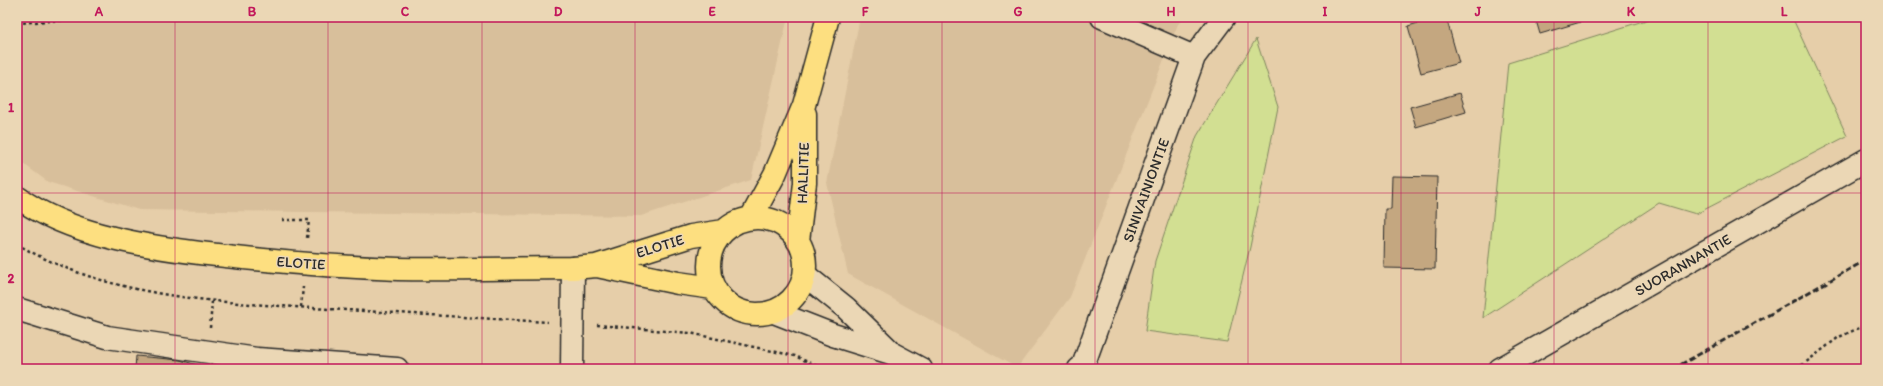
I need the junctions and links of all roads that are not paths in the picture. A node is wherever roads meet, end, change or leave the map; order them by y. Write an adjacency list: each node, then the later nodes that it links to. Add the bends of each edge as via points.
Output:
1 (828, 17): 5 (main road, HALLITIE)
2 (1102, 17): 4 (street)
3 (1224, 17): 4 (street, SINIVAINIONTIE)
4 (1194, 57): 18 (street, SINIVAINIONTIE)
5 (804, 106): 8 (main road, HALLITIE, via 775,174); 10 (main road, HALLITIE, via 805,183)
6 (1866, 160): 22 (street, SUORANNANTIE)
7 (17, 197): 12 (main road, ELOTIE, via 30,206 88,231 188,252 260,260 398,269)
8 (751, 218): 9 (main road, via 736,222); 10 (main road, via 769,220 786,227)
9 (724, 231): 11 (main road, ELOTIE, via 691,236); 14 (main road, via 710,258)
10 (798, 241): 13 (main road, via 803,252)
11 (596, 266): 12 (main road, ELOTIE); 14 (main road, ELOTIE)
12 (573, 268): 20 (street)
13 (805, 275): 16 (main road, via 794,297); 17 (street, via 846,308)
14 (714, 288): 16 (main road, via 733,308 746,314)
15 (17, 309): 19 (street, via 107,337 258,359)
16 (774, 312): 17 (street, via 833,335)
17 (891, 353): 21 (street)
18 (1085, 368)
19 (397, 369)
20 (572, 369)
21 (921, 369)
22 (1500, 369)

